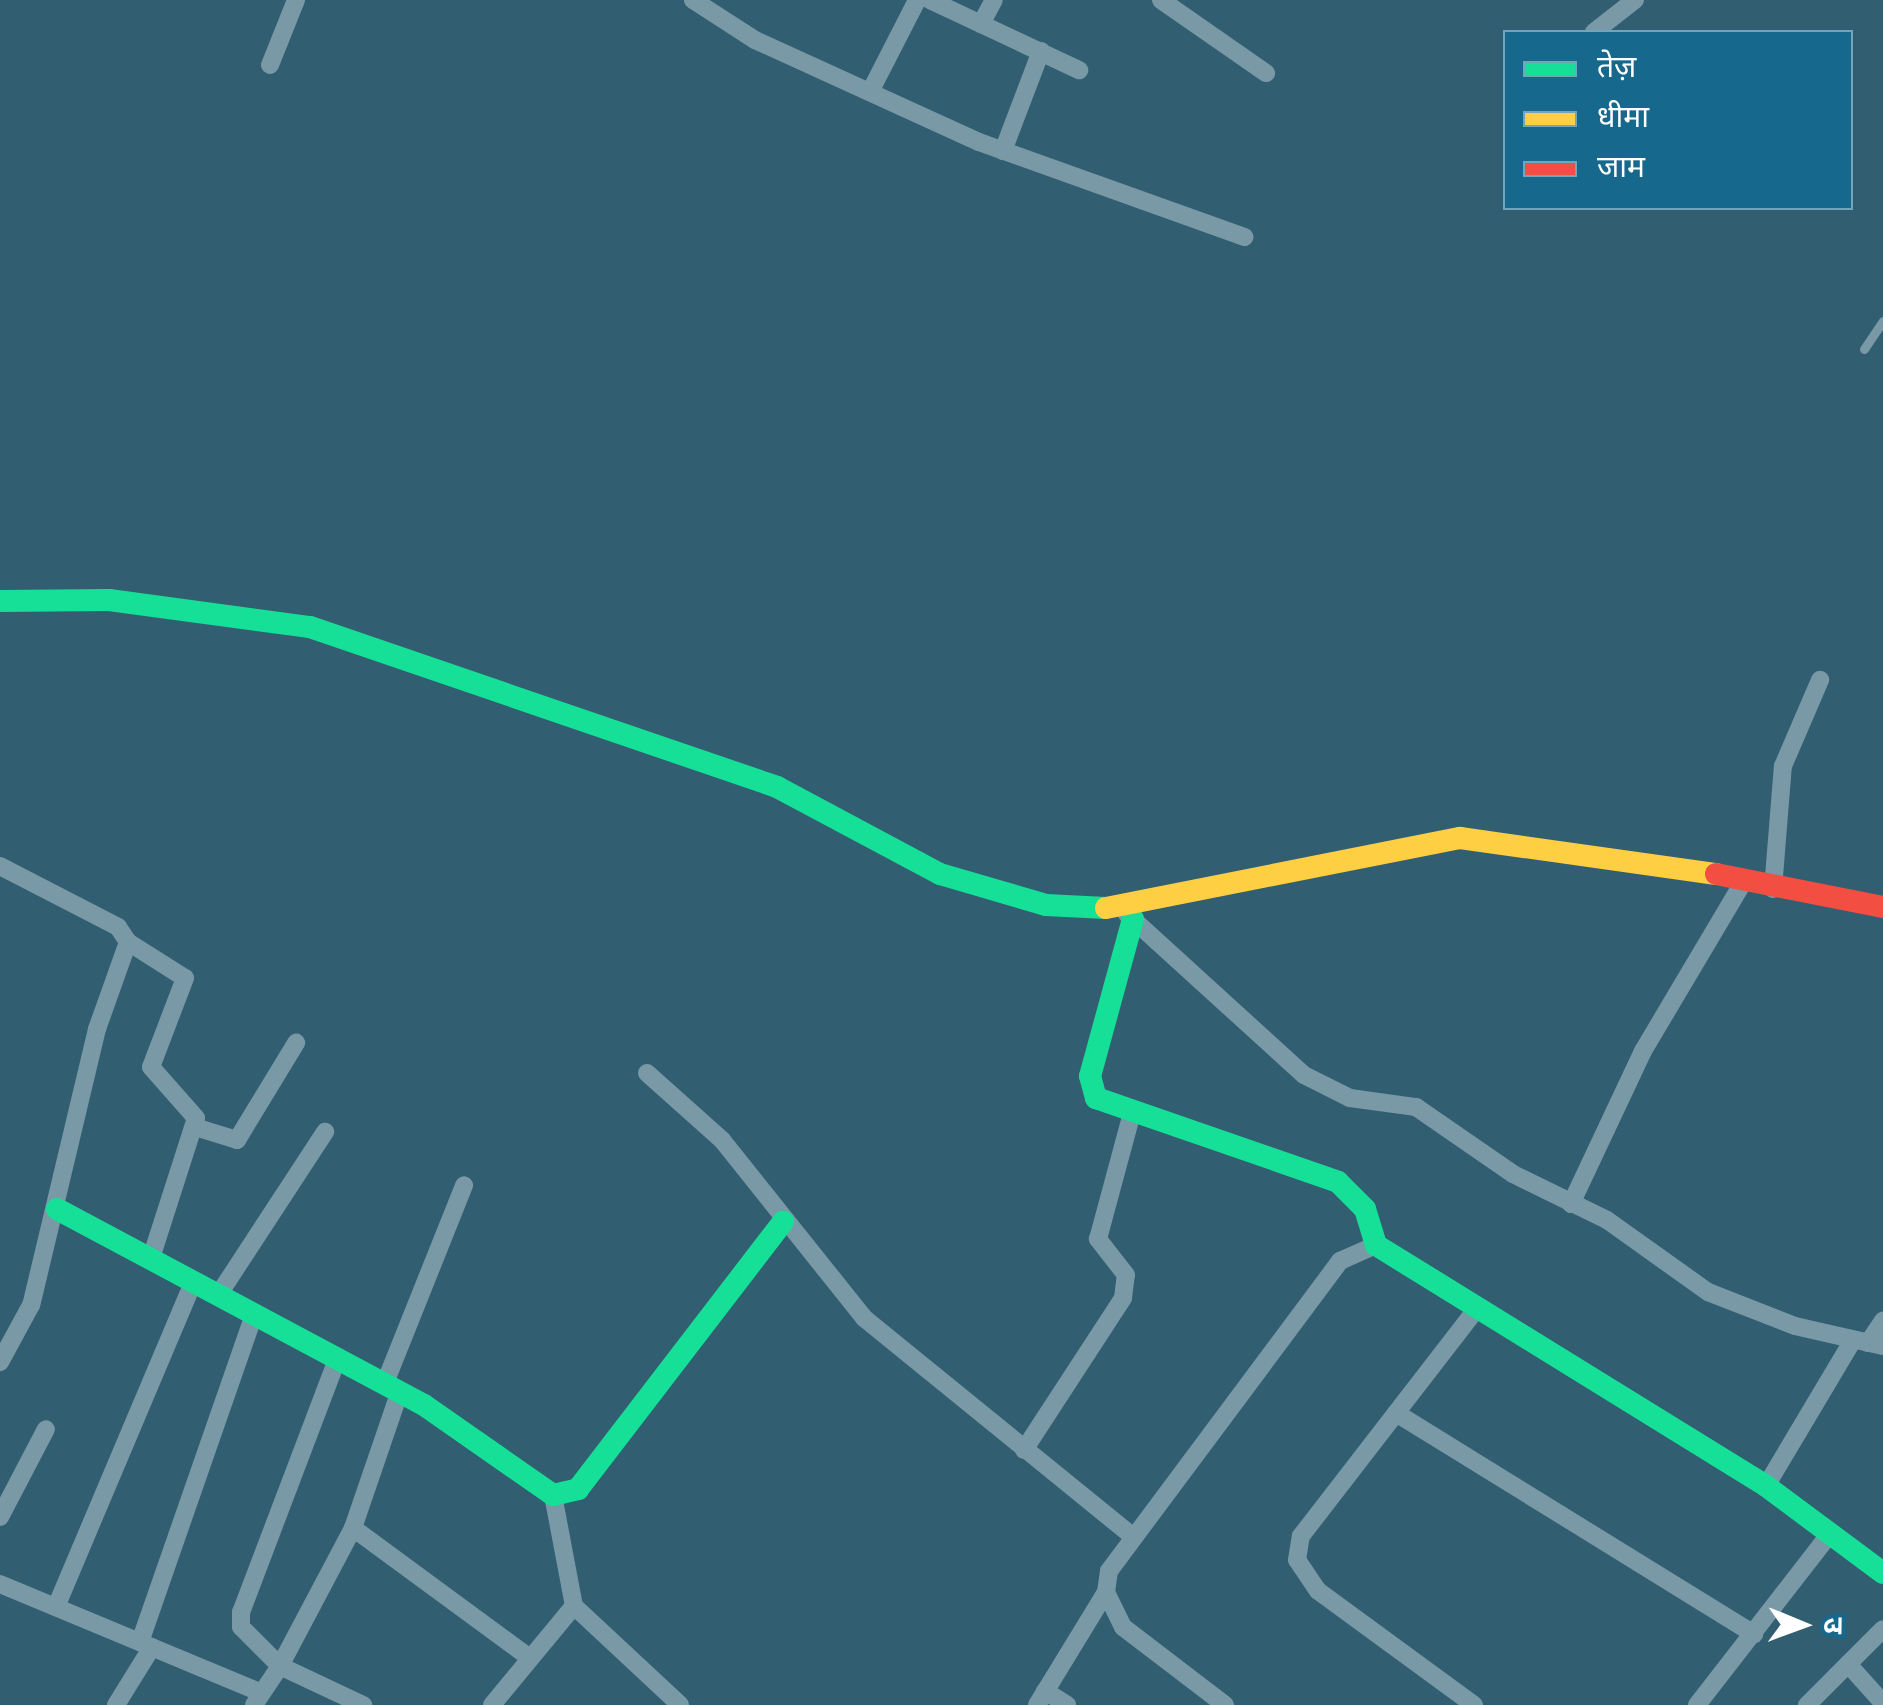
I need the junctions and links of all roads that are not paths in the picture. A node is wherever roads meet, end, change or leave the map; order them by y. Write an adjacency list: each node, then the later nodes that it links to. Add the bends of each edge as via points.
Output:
1 (296, 0): 11 (street)
2 (692, 0): 14 (street)
3 (917, 0): 14 (street)
4 (930, 0): 8 (street)
5 (994, 0): 8 (street)
6 (1161, 0): 13 (street)
7 (1635, 0): 9 (street)
8 (980, 24): 10 (street)
9 (1597, 30)
10 (1041, 51): 12 (street); 15 (street)
11 (270, 65)
12 (1079, 70)
13 (1266, 73)
14 (870, 92): 15 (street)
15 (1003, 151): 16 (street)
16 (1244, 237)
17 (1883, 321): 18 (lane)
18 (1864, 350)
19 (0, 601): 25 (street, via 109,600 310,627 520,691 777,787 940,874 1046,905)
20 (1820, 680): 23 (street, via 1782,766)
21 (0, 866): 26 (street, via 102,918)
22 (1741, 886): 23 (street); 25 (street, via 1595,850 1460,838); 33 (street, via 1643,1051)
23 (1773, 889): 24 (street)
24 (1883, 906)
25 (1128, 914): 29 (street, via 1090,1076 1096,1098); 33 (street, via 1304,1075 1350,1098 1416,1107)
26 (128, 942): 30 (street, via 185,978 151,1067 191,1107); 34 (street, via 97,1029)
27 (296, 1043): 30 (street, via 237,1140)
28 (647, 1073): 35 (street, via 706,1122)
29 (1132, 1114): 36 (street, via 1338,1182 1365,1209); 49 (street, via 1098,1239 1126,1274 1123,1298)
30 (195, 1128): 37 (street)
31 (326, 1132): 39 (street)
32 (464, 1185): 46 (street)
33 (1571, 1204): 43 (street, via 1708,1292)
34 (57, 1210): 37 (street); 45 (street, via 32,1305)
35 (783, 1222): 49 (street, via 864,1318); 51 (street, via 578,1489)
36 (1376, 1246): 40 (street); 55 (street, via 1340,1260)
37 (150, 1258): 38 (street)
38 (194, 1280): 39 (street); 60 (street)
39 (219, 1294): 41 (street)
40 (1474, 1311): 47 (street); 50 (street)
41 (254, 1312): 44 (street); 63 (street)
42 (1883, 1321): 43 (street)
43 (1868, 1344): 50 (street)
44 (338, 1357): 46 (street); 66 (street, via 241,1612 241,1627)
45 (0, 1362)
46 (392, 1387): 51 (street); 53 (street)
47 (1396, 1413): 62 (street); 77 (street, via 1301,1536 1297,1560 1318,1591)
48 (46, 1429): 52 (street)
49 (1024, 1450): 55 (street)
50 (1766, 1486): 54 (street)
51 (553, 1495): 59 (street)
52 (0, 1517)
53 (353, 1528): 64 (street); 66 (street)
54 (1829, 1535): 56 (street); 62 (street)
55 (1133, 1537): 58 (street)
56 (1883, 1573)
57 (0, 1584): 60 (street)
58 (1106, 1592): 68 (street); 76 (street, via 1142,1648)
59 (574, 1606): 64 (street); 74 (street)
60 (56, 1607): 63 (street)
61 (1883, 1628): 65 (street)
62 (1754, 1634): 78 (street)
63 (146, 1645): 69 (street); 71 (street)
64 (530, 1658): 67 (street)
65 (1848, 1664): 70 (street); 79 (street)
66 (280, 1666): 69 (street); 72 (street)
67 (497, 1698): 73 (street)
68 (1041, 1698): 75 (street)
69 (257, 1699)
70 (1883, 1703)
71 (116, 1705)
72 (363, 1705)
73 (518, 1705)
74 (680, 1705)
75 (1067, 1705)
76 (1225, 1705)
77 (1474, 1705)
78 (1697, 1705)
79 (1807, 1705)

